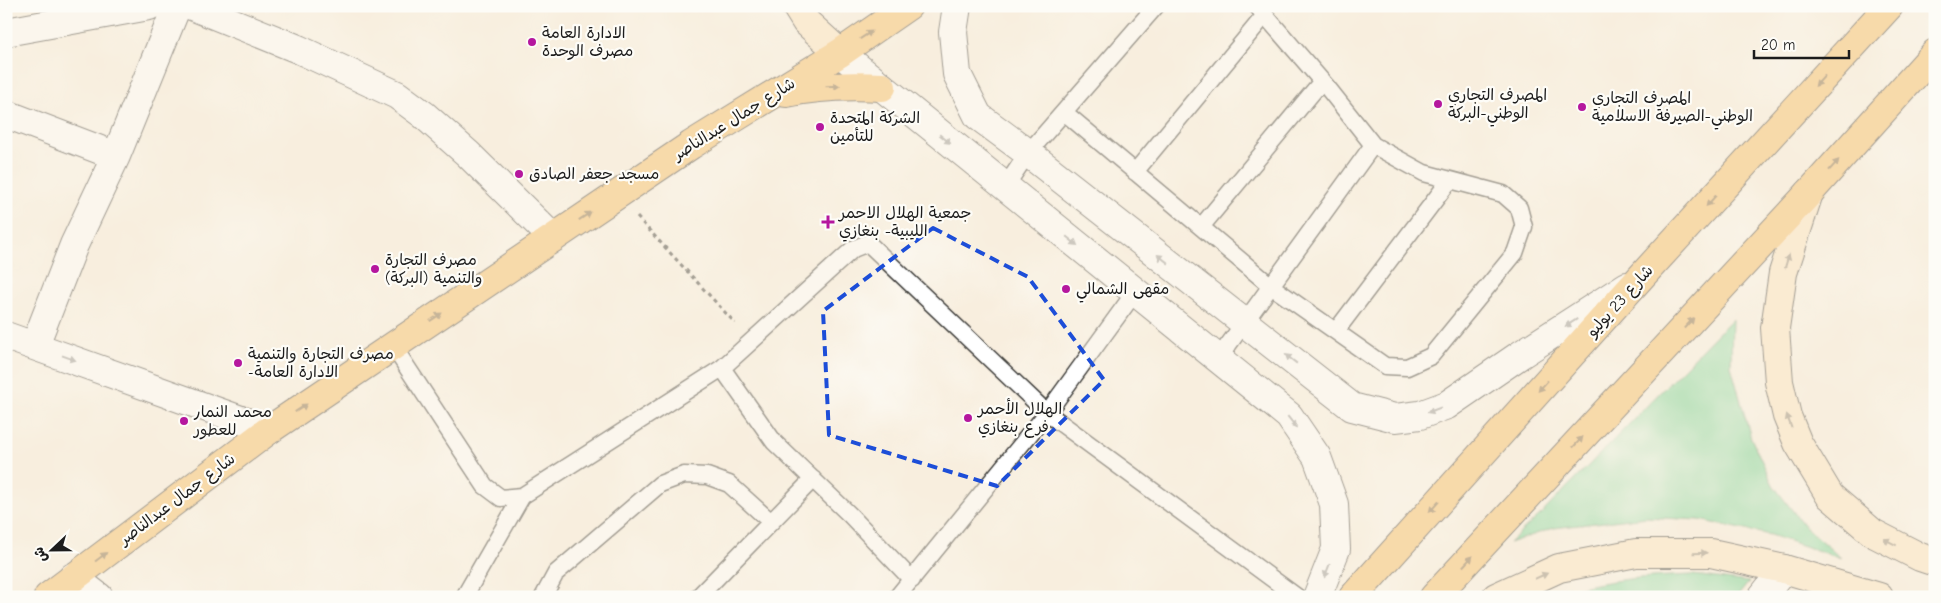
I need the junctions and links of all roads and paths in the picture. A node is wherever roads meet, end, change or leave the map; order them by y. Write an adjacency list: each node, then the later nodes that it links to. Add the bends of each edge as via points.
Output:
1 (149, 6): 10 (street)
2 (177, 6): 20 (street)
3 (192, 6): 27 (street, via 298,49 397,95 468,154)
4 (796, 6): 11 (main road, via 806,22)
5 (908, 6): 11 (main road, شارع جمال عبدالناصر, one-way to 5)
6 (957, 6): 19 (street, via 953,32 957,74 978,116)
7 (1156, 6): 16 (lane)
8 (1889, 6): 28 (main road, شارع 23 يوليو, one-way to 28)
9 (1260, 11): 13 (lane); 21 (lane)
10 (6, 32)
11 (840, 53): 14 (street); 15 (main road, شارع جمال عبدالناصر)
12 (1935, 53): 24 (main road, one-way to 12)
13 (1322, 81): 18 (lane); 26 (lane)
14 (882, 87): 15 (main road, one-way to 14, via 826,86); 23 (street, one-way to 23)
15 (767, 97): 25 (main road, شارع جمال عبدالناصر)
16 (1064, 112): 19 (lane); 21 (lane)
17 (6, 114): 20 (street)
18 (1373, 145): 22 (lane, via 1424,173); 29 (lane)
19 (1028, 153): 23 (lane); 31 (street, one-way to 19)
20 (116, 156): 35 (street, via 74,245)
21 (1136, 172): 26 (lane)
22 (1450, 180): 32 (lane); 32 (lane, via 1502,194 1519,208 1524,227 1515,253 1432,356 1407,367 1385,366)
23 (1005, 188): 30 (street, one-way to 30)
24 (1809, 193): 44 (main road, one-way to 24, via 1920,558 1873,533 1830,496 1798,443 1787,416 1779,382 1775,328 1783,273); 57 (main road, one-way to 24)
25 (616, 195): 27 (main road, شارع جمال عبدالناصر, one-way to 25); 34 (path)
26 (1201, 227): 29 (lane)
27 (553, 238): 36 (main road, شارع جمال عبدالناصر, one-way to 27)
28 (1641, 277): 31 (street, one-way to 31, via 1447,405 1420,415 1394,418 1352,407); 56 (main road, شارع 23 يوليو, one-way to 56)
29 (1271, 286): 31 (lane); 32 (lane)
30 (1135, 292): 37 (street); 39 (lane)
31 (1245, 323): 37 (lane)
32 (1336, 331)
33 (6, 336): 35 (street)
34 (752, 341): 38 (lane); 39 (lane, via 853,249 868,243)
35 (35, 346): 40 (street, one-way to 40)
36 (393, 346): 40 (main road, شارع جمال عبدالناصر, one-way to 36); 42 (lane, via 485,486 501,498)
37 (1218, 359): 55 (street, one-way to 55, via 1288,416 1318,457 1334,504 1336,549)
38 (722, 368): 41 (lane, via 774,442); 42 (lane)
39 (1047, 413): 47 (lane); 54 (lane)
40 (269, 430): 46 (main road, شارع جمال عبدالناصر, one-way to 40)
41 (813, 479): 43 (lane); 47 (lane)
42 (522, 496): 50 (lane)
43 (771, 522): 51 (lane, via 729,484 708,476 684,474 660,484 556,573); 52 (lane)
44 (1935, 562)
45 (1784, 568): 58 (main road, one-way to 45, via 1559,568 1636,553 1711,553); 59 (street); 60 (main road)
46 (73, 577): 48 (main road, شارع جمال عبدالناصر); 49 (street)
47 (912, 580): 53 (lane)
48 (48, 597)
49 (99, 597)
50 (464, 597)
51 (543, 597)
52 (698, 597)
53 (897, 597)
54 (1297, 597)
55 (1317, 597)
56 (1353, 597)
57 (1434, 597)
58 (1496, 597)
59 (1762, 597)
60 (1879, 597)

